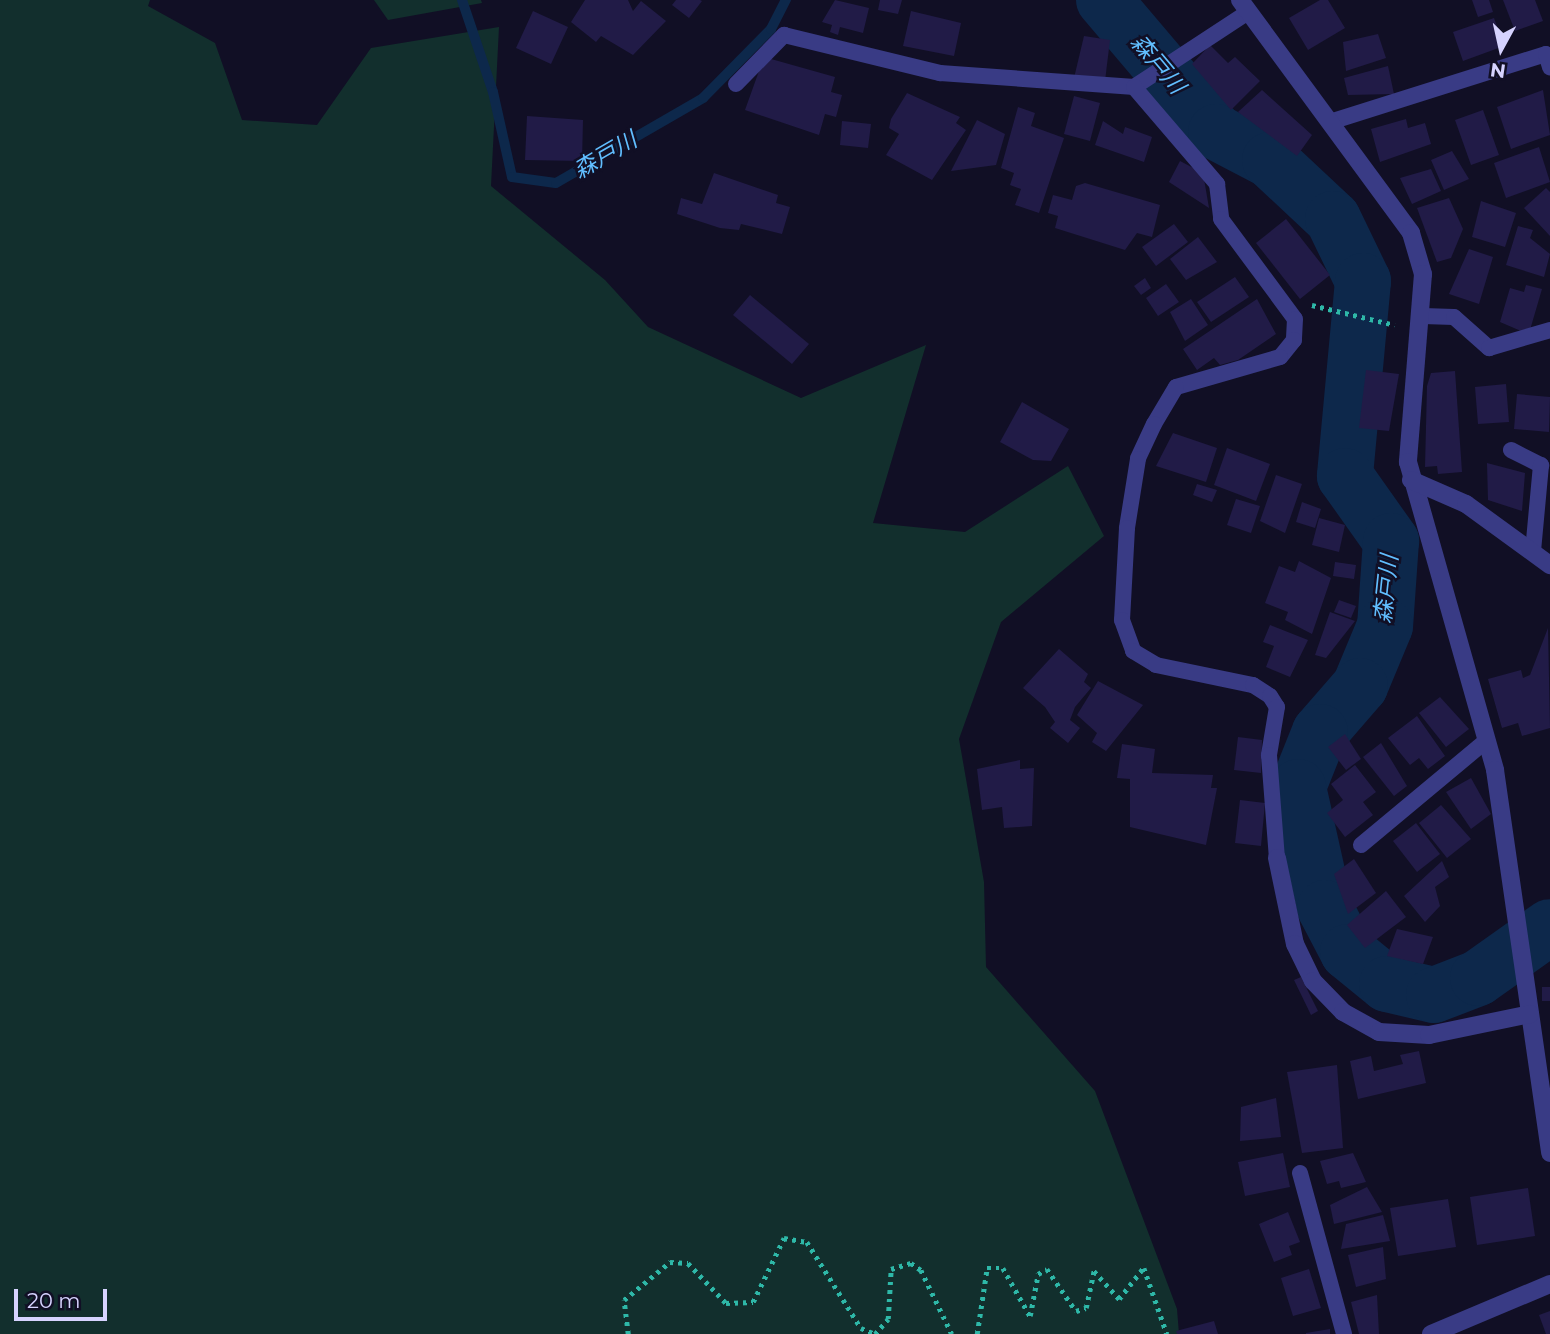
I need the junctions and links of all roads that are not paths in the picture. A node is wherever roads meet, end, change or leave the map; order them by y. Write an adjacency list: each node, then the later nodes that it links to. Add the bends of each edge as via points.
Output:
1 (1244, 6): 4 (lane); 5 (street)
2 (1550, 66): 5 (lane, via 1546,54)
3 (736, 84): 4 (lane, via 784,35 940,73)
4 (1138, 85): 14 (lane, via 1217,184 1221,219 1295,319 1294,340 1280,357 1176,387 1154,424 1138,459 1127,528 1122,620 1133,651 1156,665 1253,685 1270,696 1277,707 1269,755)
5 (1330, 122): 6 (street, via 1411,233 1423,274)
6 (1423, 316): 7 (lane, via 1454,317 1489,348); 9 (street, via 1409,419)
7 (1550, 330)
8 (1511, 450): 10 (lane, via 1541,465)
9 (1410, 480): 10 (street, via 1466,504); 12 (street)
10 (1533, 552): 11 (street)
11 (1550, 565)
12 (1486, 741): 13 (lane); 15 (street, via 1516,905)
13 (1360, 845)
14 (1277, 858): 15 (street, via 1295,944 1313,981 1343,1012 1379,1032 1429,1035)
15 (1530, 1014): 16 (street)
16 (1550, 1153)
17 (1300, 1173): 19 (lane)
18 (1550, 1284): 20 (street)
19 (1344, 1334)
20 (1431, 1334)

